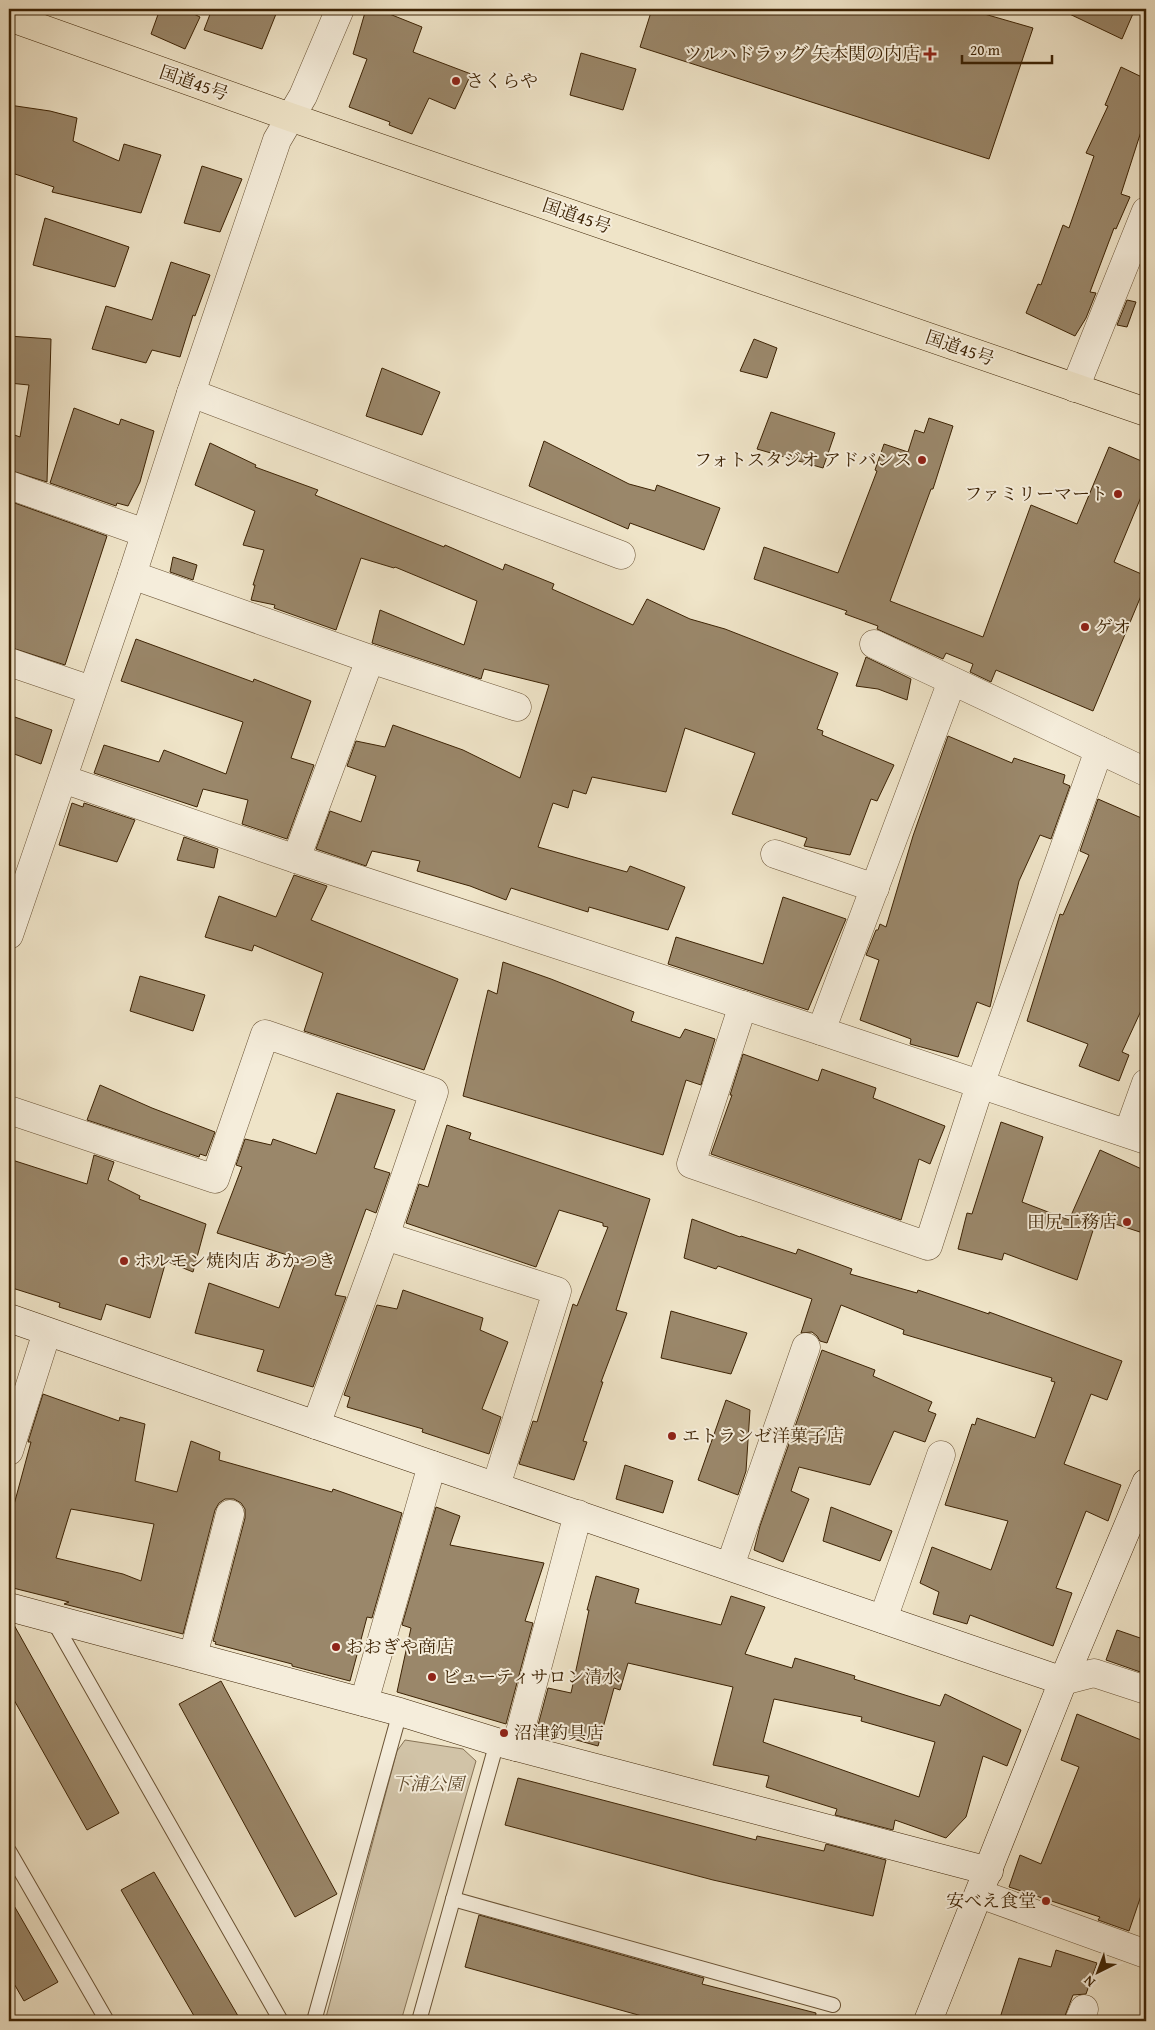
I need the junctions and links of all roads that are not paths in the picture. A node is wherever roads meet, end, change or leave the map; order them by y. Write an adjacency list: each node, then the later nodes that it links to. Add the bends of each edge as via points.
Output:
1 (340, 9): 3 (street, via 303,96)
2 (9, 17): 3 (highway, 国道45号)
3 (290, 117): 5 (highway, 国道45号); 6 (street, via 276,140)
4 (1146, 211): 5 (street)
5 (1074, 388): 7 (highway, 国道45号)
6 (191, 393): 9 (street); 10 (street)
7 (1146, 412)
8 (9, 485): 9 (street)
9 (145, 533): 11 (street)
10 (622, 555)
11 (132, 575): 13 (street); 16 (street)
12 (874, 644): 15 (street)
13 (370, 659): 17 (street); 22 (street)
14 (9, 662): 16 (street)
15 (952, 681): 18 (street); 23 (street)
16 (91, 690): 20 (street)
17 (517, 707)
18 (1099, 750): 19 (street); 28 (street)
19 (1146, 772)
20 (63, 779): 22 (street); 24 (street)
21 (775, 854): 23 (street)
22 (296, 859): 25 (street)
23 (875, 888): 26 (street)
24 (9, 935)
25 (742, 1005): 26 (street); 28 (street, via 691,1164 928,1246)
26 (821, 1031): 28 (street)
27 (1146, 1083): 30 (street)
28 (980, 1085): 30 (street)
29 (9, 1110): 31 (street, via 215,1179 265,1034 434,1092)
30 (1137, 1136)
31 (386, 1236): 35 (street); 40 (street, via 557,1291)
32 (9, 1318): 33 (street)
33 (47, 1332): 35 (street); 36 (street)
34 (806, 1347): 43 (street)
35 (316, 1425): 38 (street)
36 (9, 1451)
37 (941, 1455): 46 (street)
38 (432, 1465): 40 (street); 50 (street)
39 (1146, 1483): 48 (street)
40 (496, 1486): 42 (street)
41 (230, 1514): 47 (street)
42 (578, 1514): 43 (street); 52 (street)
43 (730, 1566): 46 (street)
44 (9, 1607): 45 (street)
45 (52, 1618): 47 (street); 59 (lane)
46 (883, 1619): 48 (street)
47 (193, 1656): 50 (street)
48 (1063, 1681): 49 (street, via 1094,1673); 54 (street)
49 (1146, 1690)
50 (364, 1702): 51 (street)
51 (400, 1712): 52 (street); 60 (lane)
52 (507, 1744): 54 (street); 55 (lane)
53 (9, 1850): 58 (lane)
54 (984, 1883): 56 (street); 62 (street)
55 (453, 1899): 57 (lane); 61 (lane)
56 (1146, 1954)
57 (832, 2005)
58 (107, 2021)
59 (281, 2021)
60 (314, 2021)
61 (419, 2021)
62 (928, 2021)

